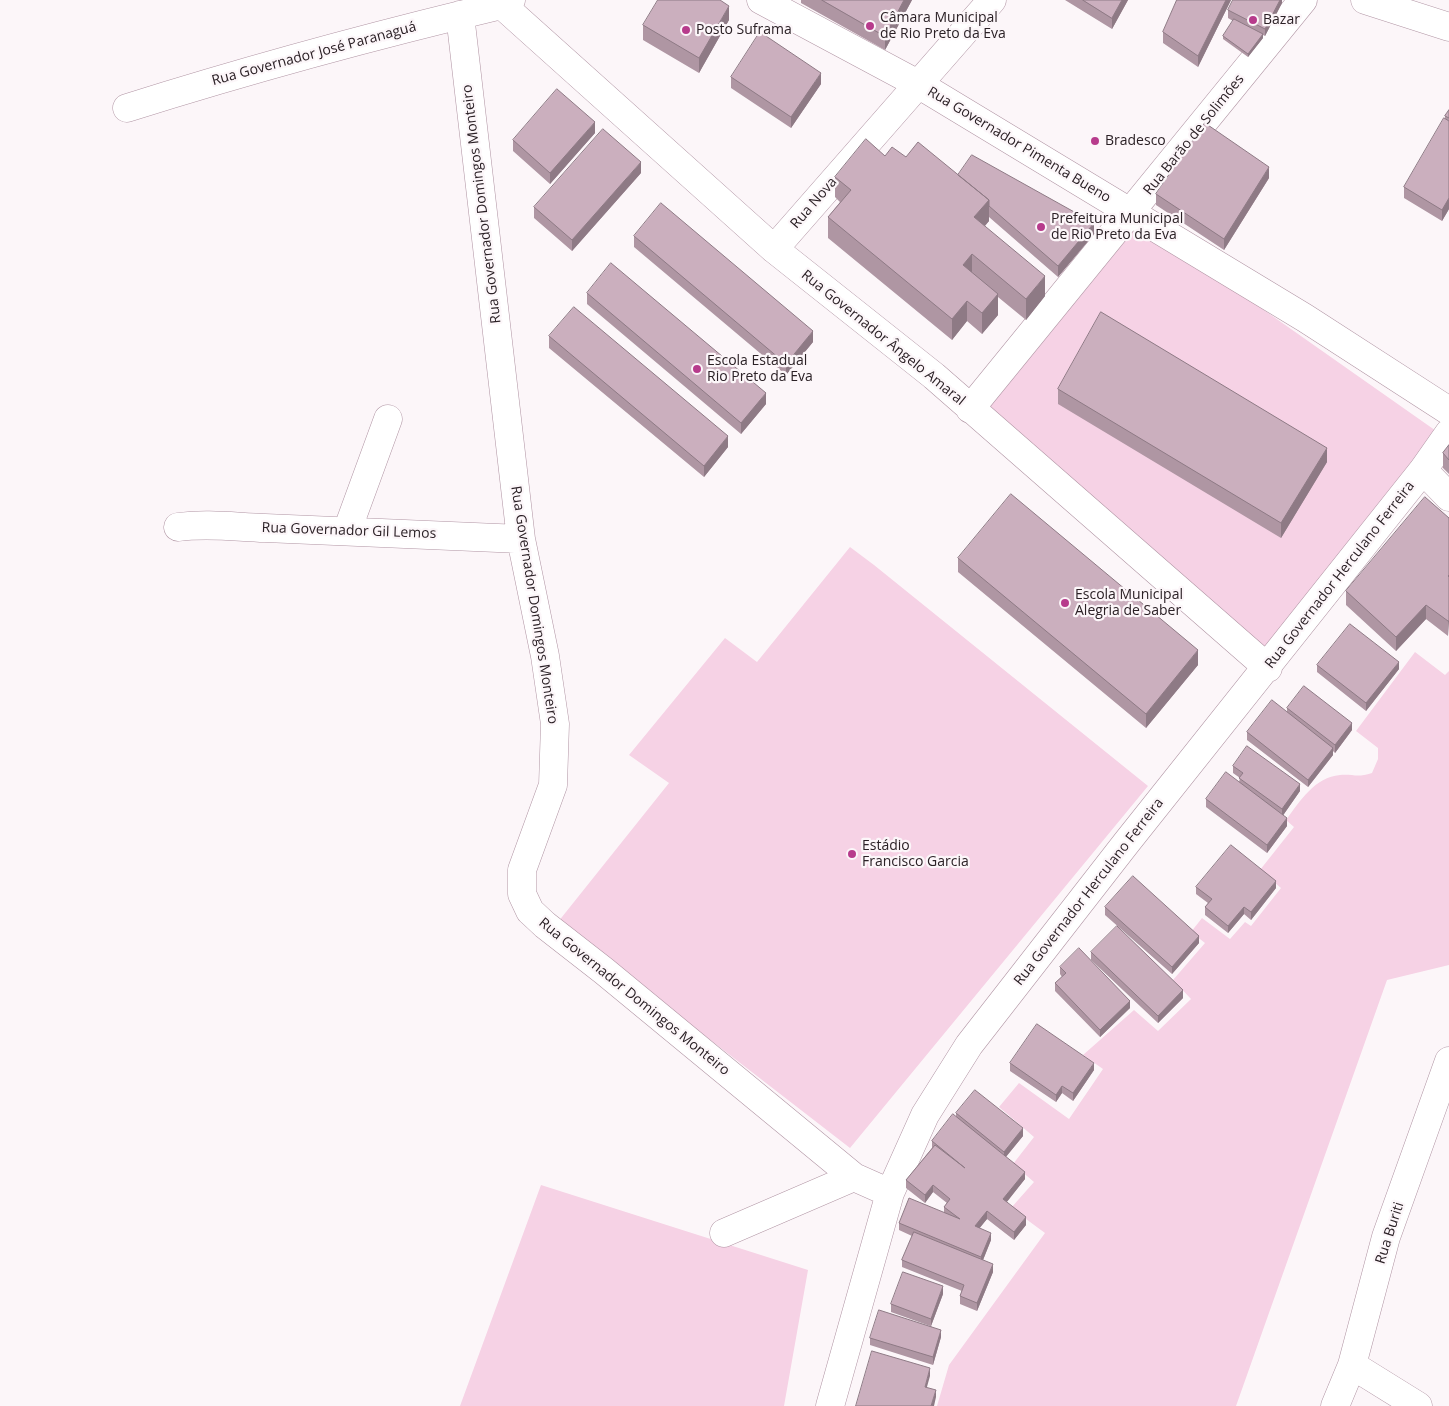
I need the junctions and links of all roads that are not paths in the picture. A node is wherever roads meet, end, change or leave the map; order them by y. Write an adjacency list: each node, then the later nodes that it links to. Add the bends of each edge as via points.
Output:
1 (761, 0): 8 (street, Rua Governador Pimenta Bueno)
2 (992, 0): 8 (street, Rua Nova)
3 (1303, 0): 10 (street, Rua Barão de Solimões)
4 (1375, 1): 7 (street)
5 (507, 3): 6 (street, Rua Governador José Paranaguá); 11 (street, Rua Governador Ângelo Amaral)
6 (460, 15): 9 (street, Rua Governador José Paranaguá, via 214,80); 20 (street, Rua Governador Domingos Monteiro)
7 (1449, 27)
8 (918, 84): 10 (street, Rua Governador Pimenta Bueno); 11 (street, Rua Nova)
9 (127, 108)
10 (1131, 212): 12 (street, Rua Barão de Solimões); 13 (street, Rua Governador Pimenta Bueno)
11 (774, 249): 12 (street, Rua Governador Ângelo Amaral, via 934,376)
12 (970, 409): 21 (street, Rua Governador Ângelo Amaral)
13 (1449, 411)
14 (388, 419): 19 (street)
15 (1449, 434): 16 (street, Rua Governador Herculano Ferreira)
16 (1423, 470): 17 (street); 21 (street, Rua Governador Herculano Ferreira)
17 (1449, 497)
18 (178, 526): 19 (street, Rua Governador Gil Lemos, via 203,524)
19 (347, 531): 20 (street, Rua Governador Gil Lemos)
20 (521, 539): 23 (street, Rua Governador Domingos Monteiro, via 555,724 553,785 522,870 522,894 530,911)
21 (1268, 668): 24 (street, Rua Governador Herculano Ferreira, via 1127,842 970,1045 925,1115)
22 (1449, 1060): 26 (street, Rua Buriti, via 1386,1237)
23 (854, 1177): 24 (street, Rua Governador Domingos Monteiro); 25 (street)
24 (890, 1194): 27 (street, Rua Governador Herculano Ferreira)
25 (724, 1233)
26 (1352, 1365): 28 (street, Rua Buriti); 29 (street)
27 (830, 1406)
28 (1335, 1406)
29 (1418, 1406)

